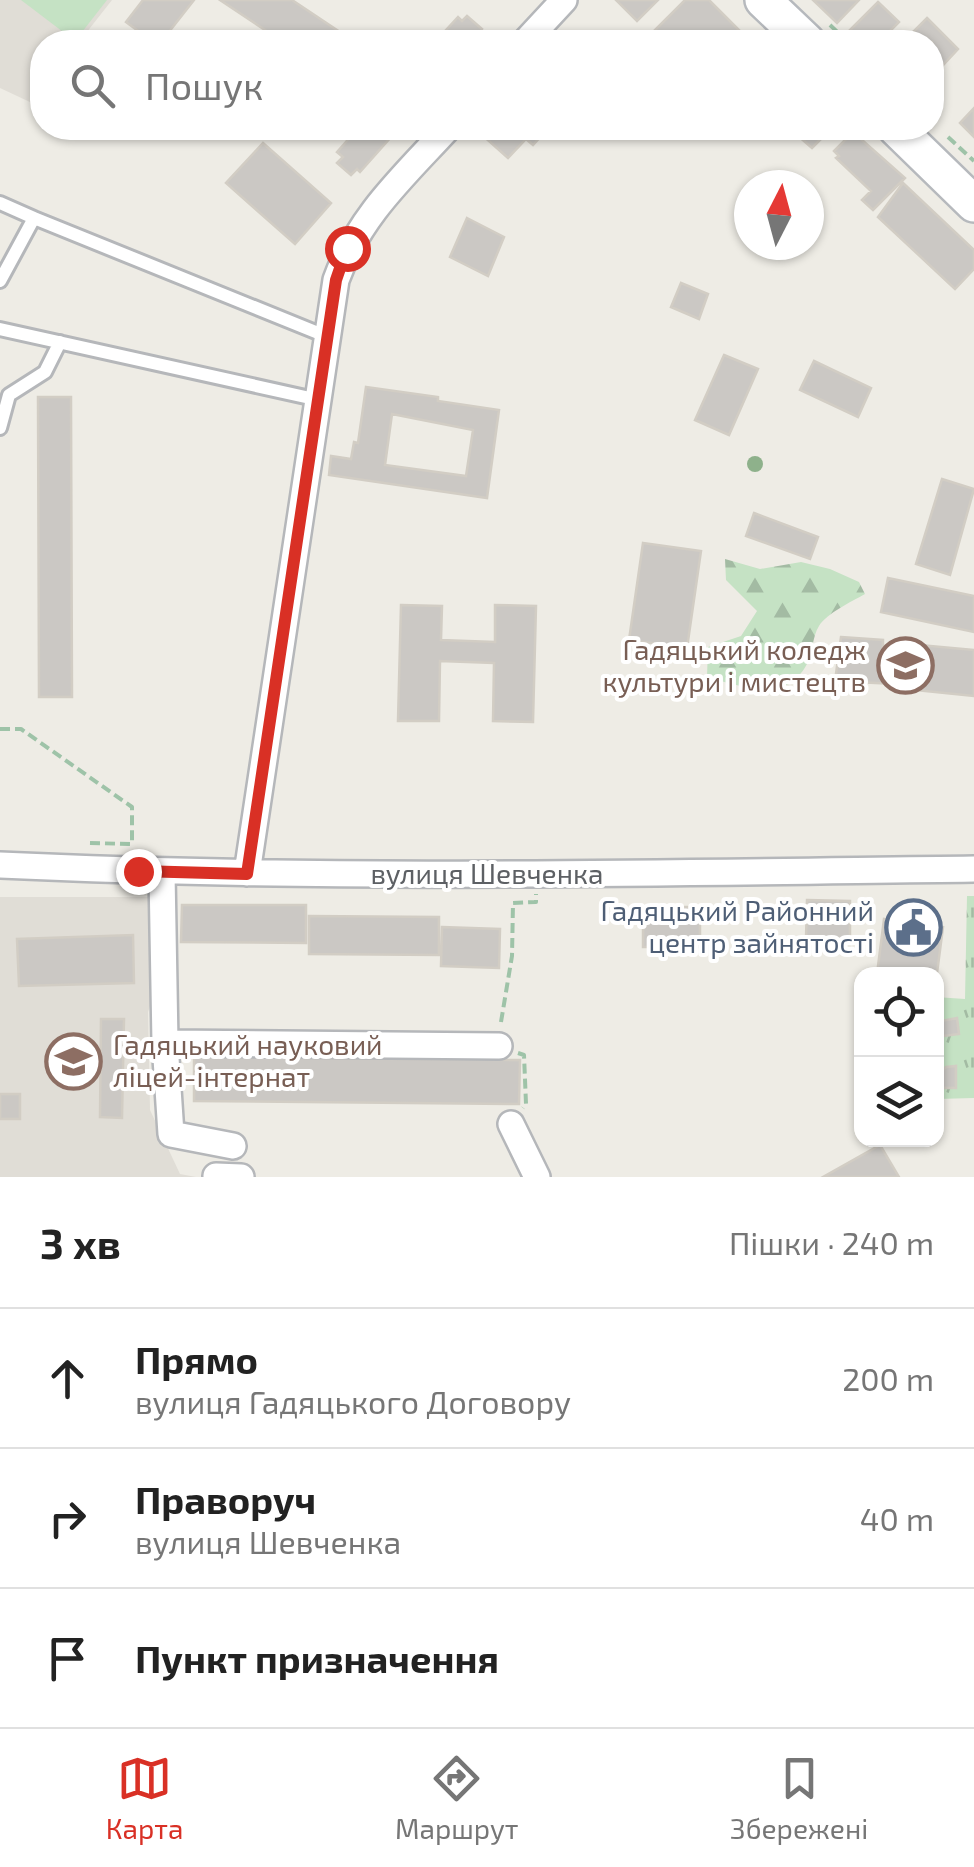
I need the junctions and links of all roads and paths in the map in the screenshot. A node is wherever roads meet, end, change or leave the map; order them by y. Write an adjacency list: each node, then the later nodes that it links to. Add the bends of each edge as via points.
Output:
1 (564, 0): 3 (street)
2 (763, 0): 4 (street)
3 (536, 30)
4 (794, 30)
5 (946, 135): 8 (path)
6 (437, 140): 14 (street, via 365,218 347,248)
7 (908, 140): 10 (street)
8 (974, 162)
9 (0, 203): 11 (lane)
10 (974, 204)
11 (34, 218): 12 (lane); 14 (lane)
12 (0, 281)
13 (0, 329): 15 (lane)
14 (328, 336): 16 (street)
15 (60, 342): 16 (lane); 17 (lane, via 45,372 9,395)
16 (319, 400): 22 (street)
17 (0, 428)
18 (0, 729): 21 (path, via 22,729 132,807 132,844)
19 (0, 865): 21 (street, вулиця Шевченка)
20 (974, 869): 23 (street, вулиця Шевченка)
21 (150, 872): 22 (street, вулиця Шевченка); 24 (street)
22 (247, 874): 23 (street, вулиця Шевченка)
23 (538, 875): 25 (path, via 536,902 513,904)
24 (165, 1043): 25 (street); 27 (street, via 171,1134)
25 (499, 1046): 26 (path, via 524,1055 526,1104)
26 (511, 1124): 30 (street)
27 (233, 1146)
28 (216, 1176): 29 (street)
29 (241, 1177)
30 (537, 1177)

